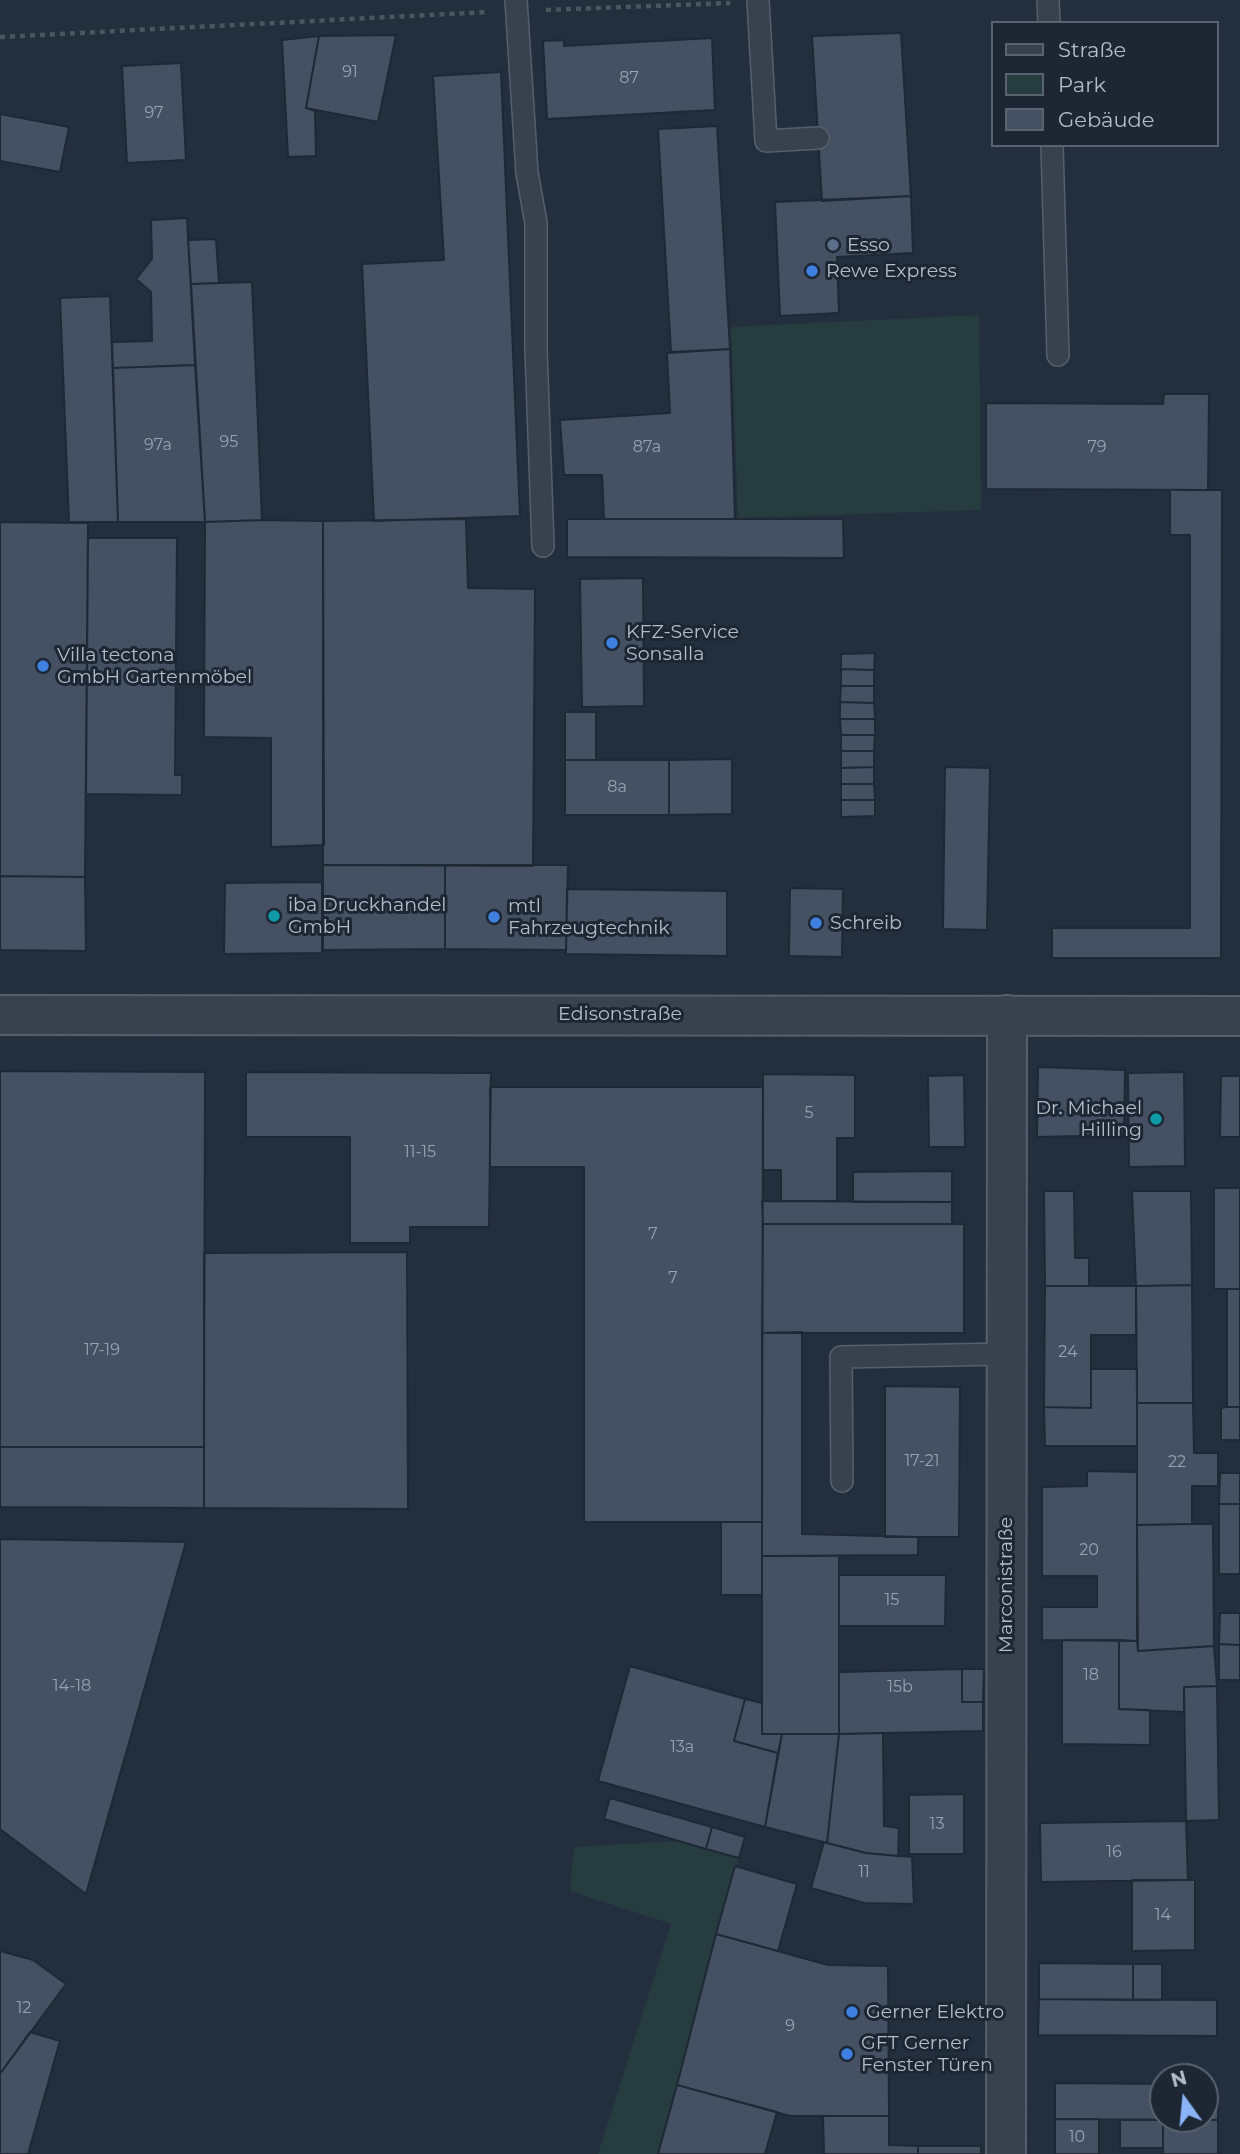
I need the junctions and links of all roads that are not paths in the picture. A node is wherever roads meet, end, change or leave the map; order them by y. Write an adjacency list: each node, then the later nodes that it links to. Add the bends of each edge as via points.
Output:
1 (1048, 0): 4 (lane)
2 (758, 1): 5 (lane, via 766,141)
3 (516, 5): 8 (lane, via 527,173 536,223)
4 (1049, 21)
5 (818, 138)
6 (1052, 147): 7 (lane)
7 (1058, 355)
8 (543, 546)
9 (0, 1015): 10 (street, Edisonstraße)
10 (1007, 1015): 11 (street, Edisonstraße); 12 (street, Marconistraße)
11 (1240, 1016)
12 (1006, 1354): 13 (lane, via 841,1357); 14 (street, Marconistraße)
13 (842, 1481)
14 (1006, 2154)

